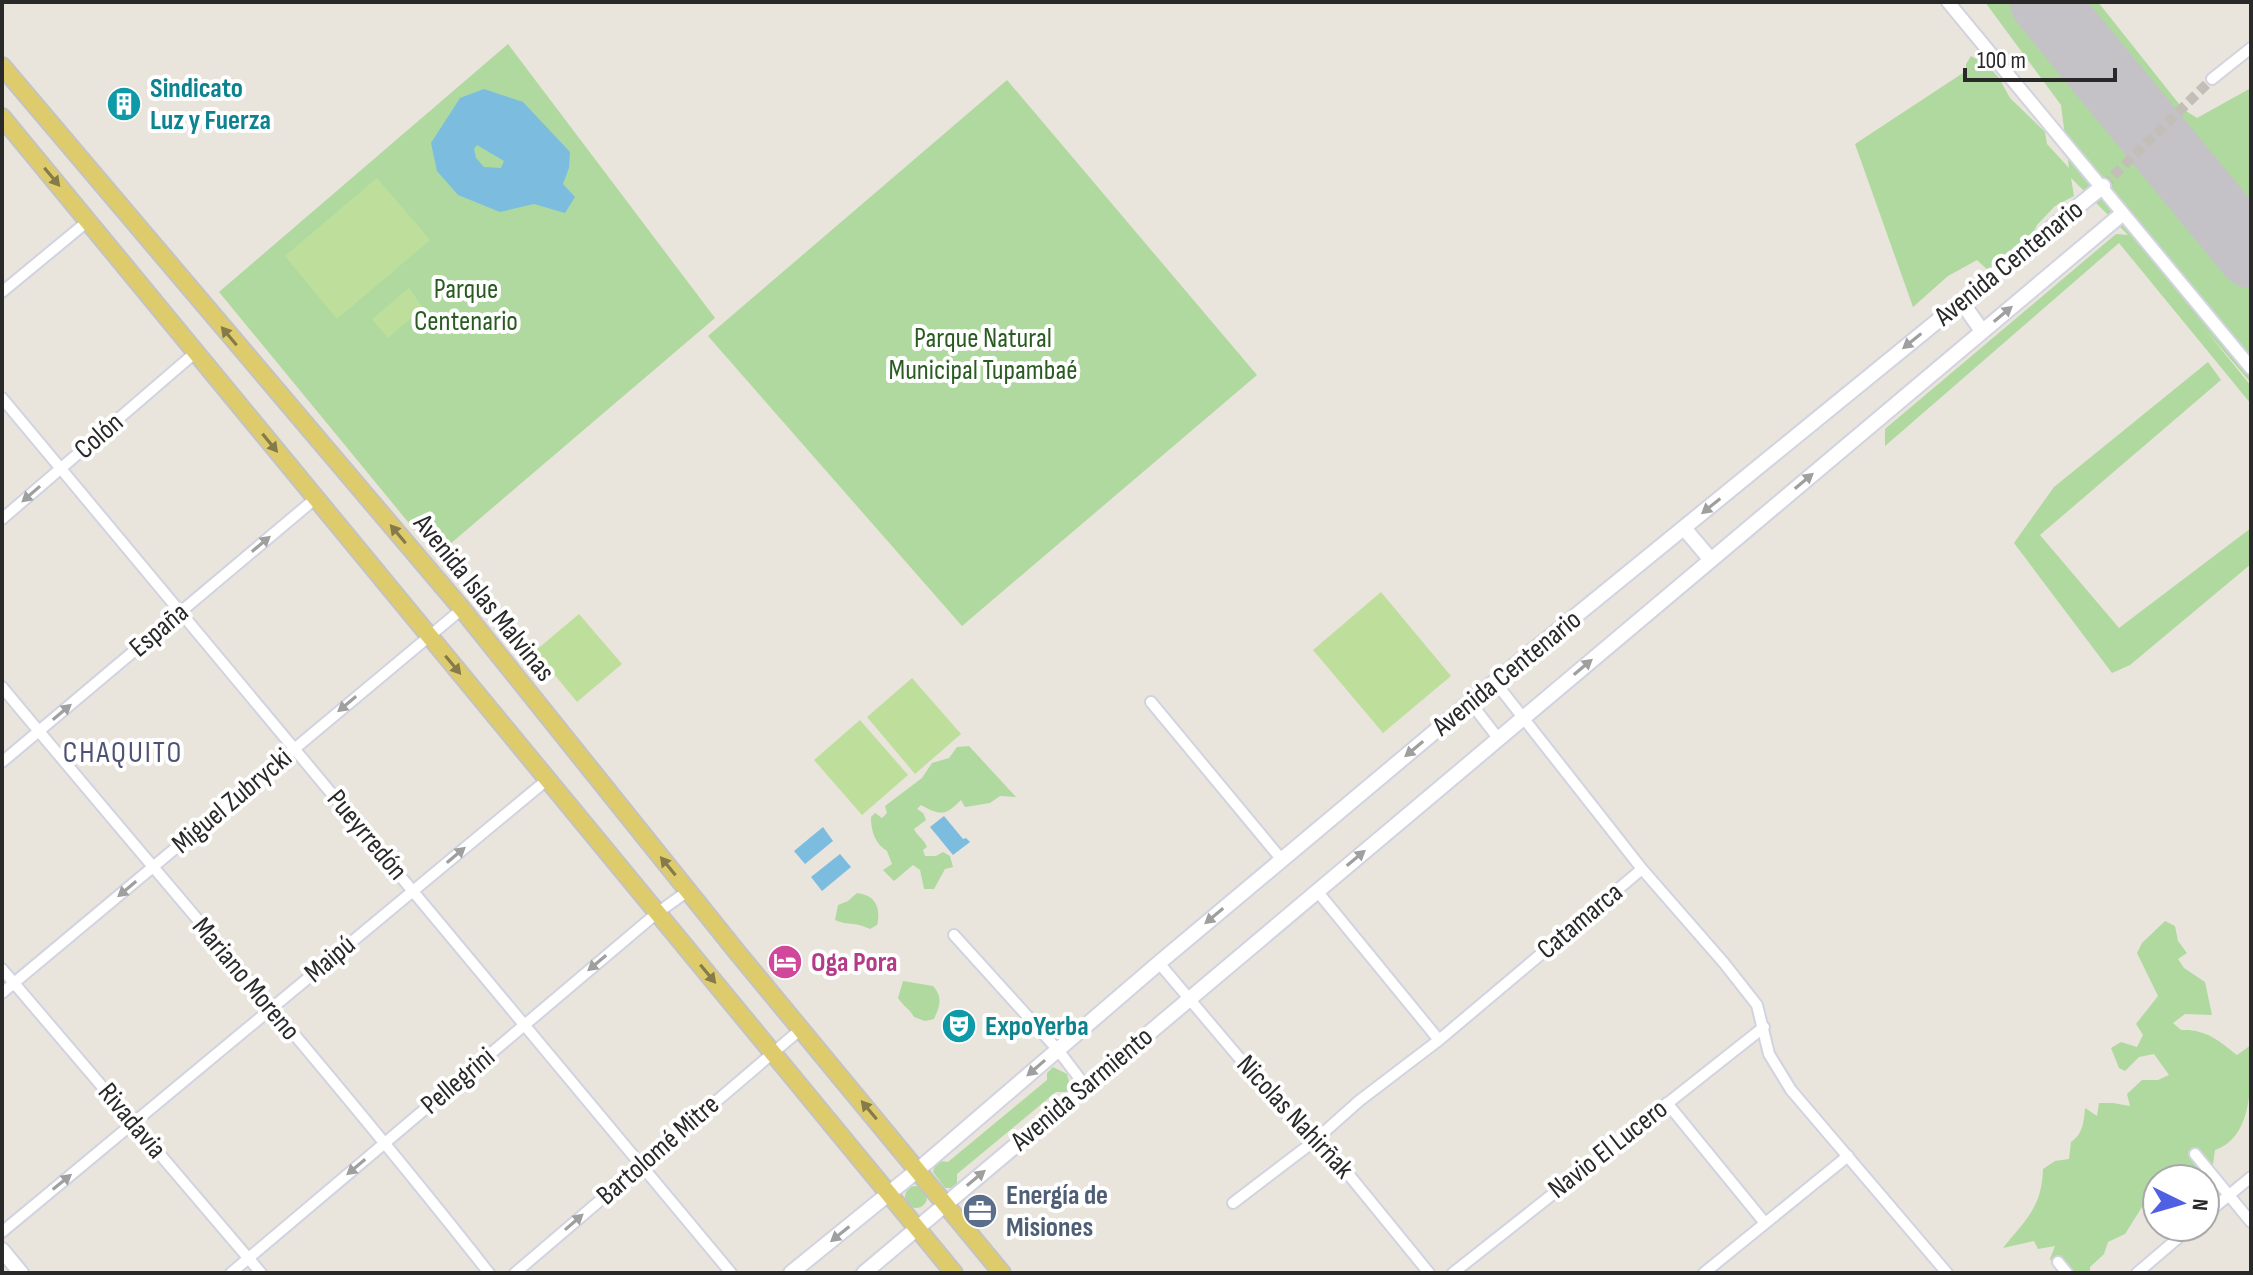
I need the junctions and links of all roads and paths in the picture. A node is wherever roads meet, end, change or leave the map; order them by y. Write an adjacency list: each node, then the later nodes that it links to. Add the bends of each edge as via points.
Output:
1 (1948, 2): 6 (street)
2 (2251, 48): 4 (street)
3 (2, 66): 20 (main road, Avenida Islas Malvinas, one-way to 3)
4 (2212, 79)
5 (2, 117): 8 (main road, one-way to 8)
6 (2103, 186): 7 (street); 10 (main road, Avenida Centenario)
7 (2122, 214): 11 (main road, Avenida Centenario, one-way to 7); 13 (street)
8 (88, 221): 9 (street); 12 (main road)
9 (2, 292)
10 (1961, 301): 11 (main road); 18 (main road, Avenida Centenario, one-way to 18)
11 (1982, 331): 19 (main road, Avenida Centenario, one-way to 11)
12 (196, 352): 15 (street, Colón); 16 (main road, one-way to 16)
13 (2251, 368)
14 (2, 398): 15 (street, Pueyrredón)
15 (61, 468): 17 (street, Colón, one-way to 17); 21 (street, Pueyrredón)
16 (316, 498): 21 (street, España, one-way to 16); 22 (main road)
17 (2, 519)
18 (1684, 528): 19 (main road); 23 (main road, Avenida Centenario)
19 (1711, 560): 27 (main road, Avenida Centenario, one-way to 19)
20 (462, 609): 22 (street, Miguel Zubrycki); 37 (main road, Avenida Islas Malvinas, one-way to 20)
21 (181, 612): 28 (street, España, one-way to 21); 30 (street, Pueyrredón)
22 (429, 635): 30 (street, Miguel Zubrycki, one-way to 30); 32 (main road, one-way to 32)
23 (1495, 682): 26 (main road, Avenida Centenario); 27 (street)
24 (2, 687): 28 (street, Mariano Moreno)
25 (1151, 702): 33 (street)
26 (1470, 702): 29 (street); 33 (main road, Avenida Centenario, one-way to 33)
27 (1524, 717): 29 (main road, Avenida Centenario); 35 (street)
28 (39, 731): 31 (street, España); 34 (street, Mariano Moreno)
29 (1498, 738): 38 (main road, Avenida Centenario, one-way to 29)
30 (294, 748): 34 (street, Miguel Zubrycki); 36 (street, Pueyrredón)
31 (2, 762)
32 (548, 779): 36 (street, Maipú, one-way to 32); 39 (main road)
33 (1282, 860): 41 (main road, Avenida Centenario, one-way to 41)
34 (153, 868): 43 (street, Miguel Zubrycki, one-way to 43); 46 (street, Mariano Moreno)
35 (1642, 869): 48 (street, Catamarca, via 1757,1005); 50 (street, Catamarca)
36 (413, 890): 46 (street, Maipú); 47 (street, Pueyrredón)
37 (688, 891): 39 (street, Pellegrini); 49 (main road, Avenida Islas Malvinas)
38 (1317, 891): 45 (main road, Avenida Centenario); 50 (street)
39 (657, 913): 47 (street, Pellegrini, one-way to 47); 52 (main road, one-way to 52)
40 (954, 935): 51 (street)
41 (1159, 963): 45 (street, Nicolas Nahirñak); 51 (main road, Avenida Centenario)
42 (2, 969): 43 (street, Rivadavia)
43 (14, 983): 44 (street, Miguel Zubrycki); 55 (street, Rivadavia)
44 (2, 993)
45 (1189, 998): 53 (main road, Avenida Sarmiento); 57 (street, Nicolas Nahirñak)
46 (271, 1009): 55 (street, Maipú); 56 (street, Mariano Moreno)
47 (523, 1026): 56 (street, Pellegrini); 60 (street, Pueyrredón)
48 (1764, 1027): 54 (street, Navio El Lucero); 59 (street, Catamarca, via 1769,1054 1791,1090)
49 (801, 1029): 52 (street, Bartolomé Mitre); 61 (main road, Avenida Islas Malvinas, one-way to 49)
50 (1439, 1040): 57 (street, Catamarca)
51 (1058, 1050): 53 (street); 61 (main road, Avenida Centenario, one-way to 61)
52 (772, 1052): 60 (street, Bartolomé Mitre); 63 (main road)
53 (1086, 1087): 66 (main road, Avenida Sarmiento, one-way to 53)
54 (1667, 1103): 69 (street); 88 (street, Navio El Lucero)
55 (134, 1123): 71 (street, Maipú, one-way to 55); 74 (street, Rivadavia)
56 (386, 1142): 74 (street, Pellegrini, one-way to 74); 80 (street, Mariano Moreno)
57 (1313, 1142): 67 (street, Catamarca); 87 (street, Nicolas Nahirñak, via 1327,1148)
58 (2195, 1154): 64 (street)
59 (1848, 1156): 69 (street); 89 (street, Catamarca)
60 (642, 1164): 81 (street, Bartolomé Mitre, one-way to 60); 82 (street, Pueyrredón)
61 (919, 1169): 63 (main road); 66 (main road, Avenida Islas Malvinas)
62 (2251, 1177): 64 (street)
63 (888, 1194): 70 (main road); 83 (main road, one-way to 83)
64 (2229, 1195): 65 (street); 68 (street)
65 (2221, 1202)
66 (946, 1203): 70 (main road, Avenida Sarmiento); 86 (main road, Avenida Islas Malvinas)
67 (1233, 1203)
68 (2251, 1222)
69 (1765, 1223): 76 (street)
70 (917, 1229): 84 (main road, Avenida Sarmiento); 85 (main road)
71 (2, 1232)
72 (2172, 1243): 91 (street)
73 (2, 1250): 77 (main road)
74 (248, 1258): 78 (street, Pellegrini); 79 (street, Rivadavia)
75 (2058, 1262): 90 (street)
76 (1711, 1271)
77 (21, 1273)
78 (231, 1273)
79 (261, 1273)
80 (489, 1273)
81 (515, 1273)
82 (731, 1273)
83 (791, 1273)
84 (864, 1273)
85 (954, 1273)
86 (1002, 1273)
87 (1429, 1273)
88 (1453, 1273)
89 (1947, 1273)
90 (2067, 1273)
91 (2137, 1273)

